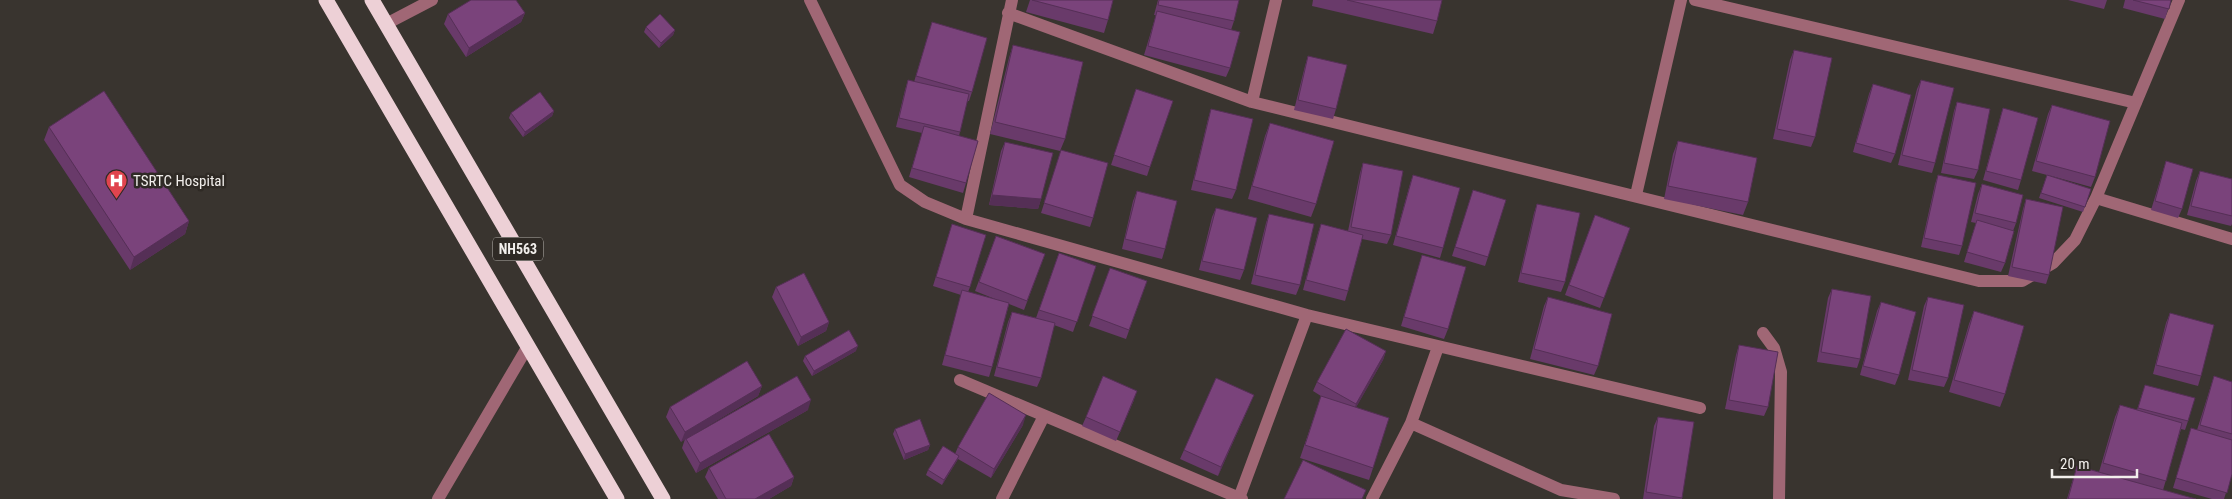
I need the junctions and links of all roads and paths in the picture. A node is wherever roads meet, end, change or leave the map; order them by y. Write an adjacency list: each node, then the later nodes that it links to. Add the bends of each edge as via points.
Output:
1 (326, 0): 20 (highway, NH563)
2 (372, 0): 11 (highway, NH563)
3 (432, 0): 11 (street)
4 (810, 0): 16 (street, via 900,185 925,202)
5 (1012, 0): 10 (street)
6 (1276, 0): 12 (street)
7 (1681, 0): 14 (street)
8 (1695, 0): 13 (street)
9 (2179, 0): 13 (street)
10 (1008, 13): 12 (street); 16 (street)
11 (386, 24): 29 (highway, NH563)
12 (1252, 102): 14 (street)
13 (2136, 103): 15 (street)
14 (1636, 195): 15 (street, via 1979,281 2022,281 2053,263 2075,240)
15 (2096, 198): 17 (street)
16 (966, 219): 18 (street)
17 (2232, 239)
18 (1307, 315): 21 (street); 26 (street)
19 (1763, 333): 33 (street, via 1774,348 1781,372)
20 (528, 346): 27 (street); 28 (highway, NH563)
21 (1438, 347): 23 (street); 25 (street)
22 (960, 380): 24 (street)
23 (1700, 408)
24 (1044, 416): 26 (street); 30 (street)
25 (1411, 423): 31 (street); 32 (street, via 1561,490)
26 (1241, 498)
27 (438, 499)
28 (617, 499)
29 (663, 499)
30 (1002, 499)
31 (1372, 499)
32 (1614, 499)
33 (1780, 499)

